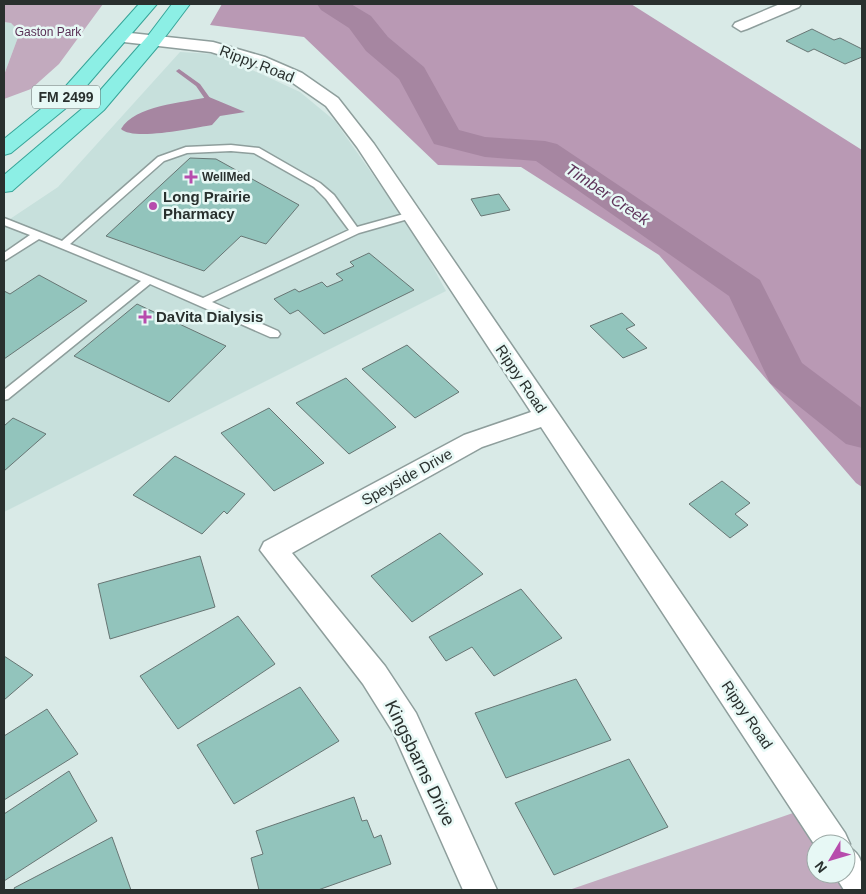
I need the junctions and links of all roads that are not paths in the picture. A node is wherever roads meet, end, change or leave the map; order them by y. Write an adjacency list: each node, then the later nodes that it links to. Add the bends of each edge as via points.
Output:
1 (148, 4): 5 (main road, FM 2499)
2 (181, 4): 6 (main road, FM 2499)
3 (792, 4): 4 (street)
4 (741, 26)
5 (121, 37): 6 (street, Rippy Road); 7 (main road, FM 2499, via 64,100)
6 (153, 41): 8 (main road, FM 2499, via 97,106); 9 (street, Rippy Road, via 213,47 259,61 303,82 332,102 365,144)
7 (4, 149)
8 (4, 186)
9 (411, 215): 11 (lane); 19 (street, Rippy Road)
10 (4, 221): 12 (lane)
11 (355, 232): 13 (lane, via 330,197 317,185 256,150 222,148 186,150 161,159); 16 (lane)
12 (38, 235): 13 (lane); 14 (lane)
13 (63, 245): 15 (lane)
14 (4, 258)
15 (149, 280): 16 (lane); 18 (lane)
16 (204, 302): 17 (lane)
17 (274, 334)
18 (4, 396)
19 (545, 416): 20 (street, Speyside Drive, via 473,442); 21 (street, Rippy Road)
20 (274, 550): 22 (street, Kingsbarns Drive, via 374,675 405,723)
21 (826, 834)
22 (480, 890)

